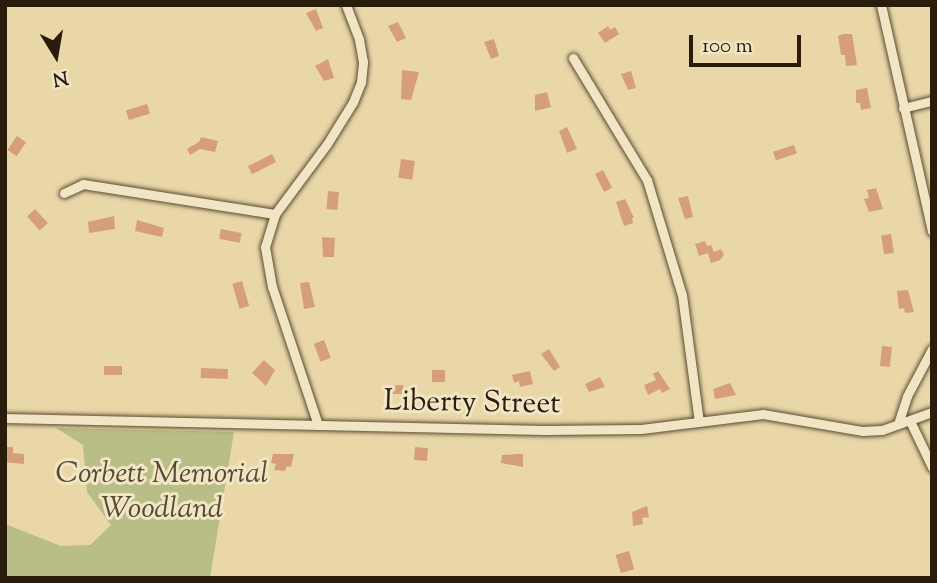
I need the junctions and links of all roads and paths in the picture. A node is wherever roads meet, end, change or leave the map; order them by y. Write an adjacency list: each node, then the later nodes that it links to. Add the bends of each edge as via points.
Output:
1 (346, 5): 7 (street, via 359,39 361,82 327,144)
2 (881, 5): 5 (street)
3 (573, 58): 13 (street, via 643,171 650,191 682,295)
4 (932, 101): 5 (street)
5 (903, 108): 8 (street)
6 (64, 193): 7 (street, via 90,184)
7 (275, 214): 15 (street, via 266,236 268,271)
8 (932, 231)
9 (932, 349): 14 (street)
10 (932, 412): 12 (street, Liberty Street)
11 (5, 418): 15 (street, Liberty Street)
12 (910, 421): 14 (street, Liberty Street); 16 (street)
13 (699, 422): 14 (street, Liberty Street, via 763,414 862,431); 15 (street, Liberty Street, via 633,430)
14 (898, 424)
15 (318, 425)
16 (932, 467)

